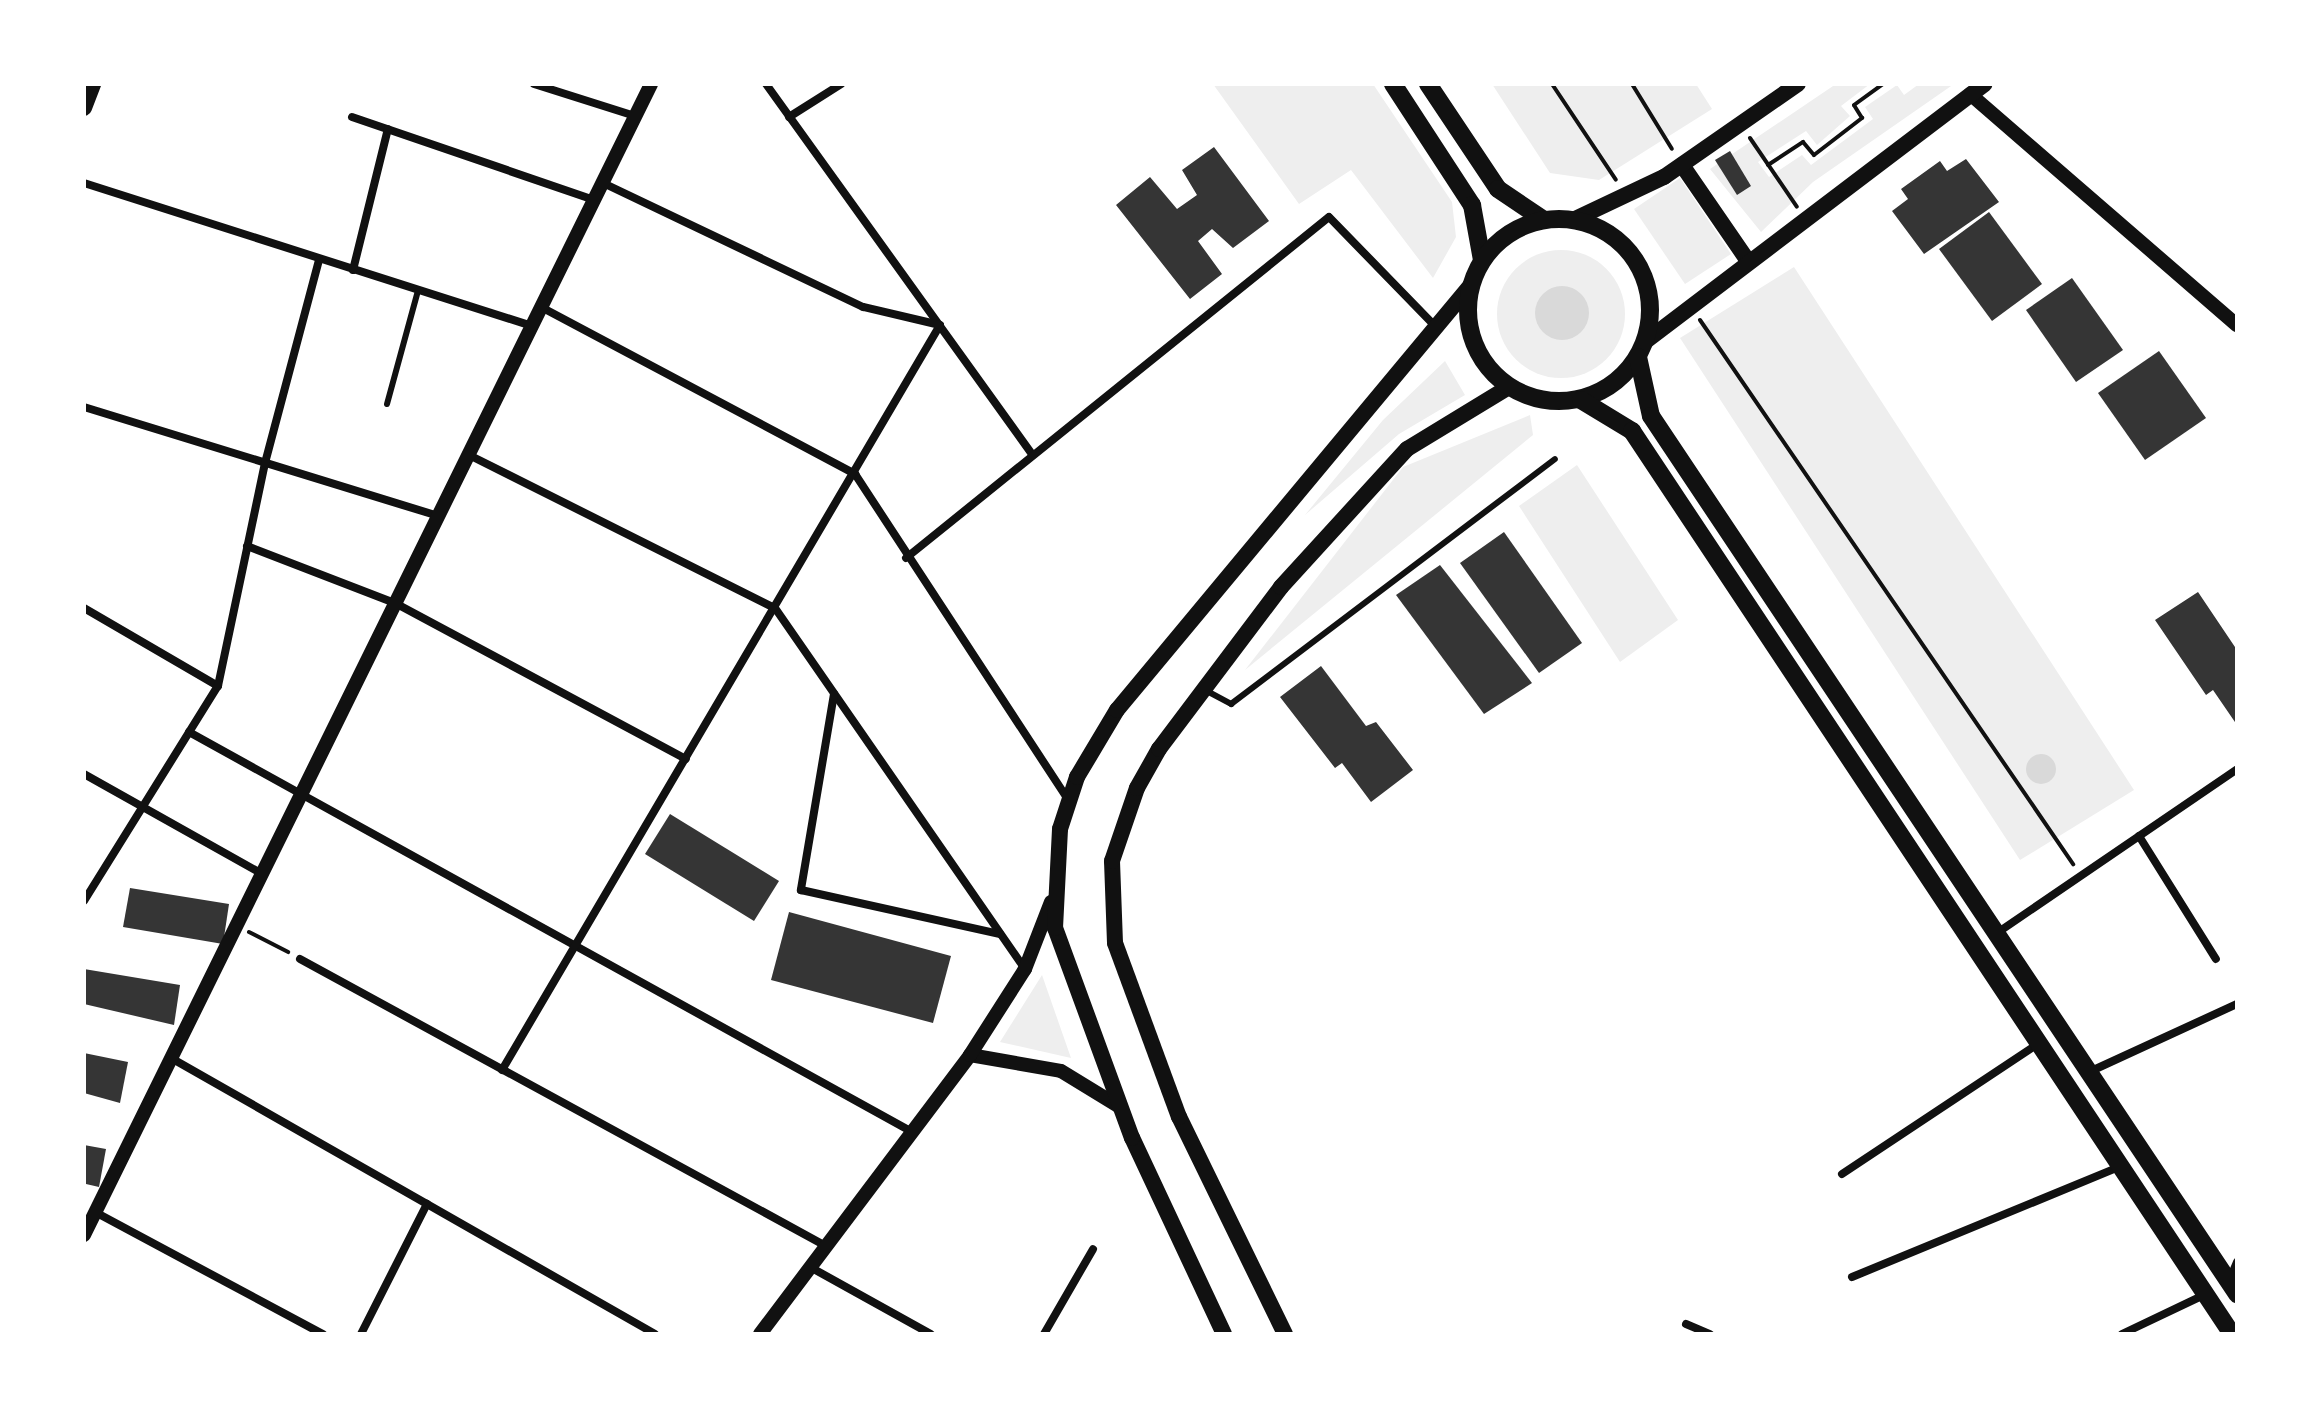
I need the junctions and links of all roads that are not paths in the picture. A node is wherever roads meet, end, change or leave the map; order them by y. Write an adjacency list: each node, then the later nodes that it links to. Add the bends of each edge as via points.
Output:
1 (93, 84): 11 (main road)
2 (534, 84): 12 (street)
3 (651, 84): 12 (street)
4 (766, 84): 14 (street)
5 (841, 84): 14 (street)
6 (1393, 84): 23 (main road, via 1472,205)
7 (1428, 84): 20 (main road, via 1498,189)
8 (1798, 84): 16 (main road)
9 (1985, 84): 10 (main road)
10 (1970, 94): 24 (main road); 30 (street)
11 (84, 108)
12 (635, 116): 18 (street)
13 (352, 117): 15 (street)
14 (789, 117): 29 (street)
15 (388, 129): 19 (street); 25 (street)
16 (1682, 165): 21 (main road); 24 (main road)
17 (84, 183): 22 (street)
18 (603, 183): 19 (street); 29 (street, via 863,307)
19 (594, 200): 28 (street)
20 (1544, 220): 21 (main road); 23 (main road, via 1512,231)
21 (1573, 220): 33 (main road, via 1615,238 1644,274 1650,296)
22 (319, 260): 25 (street); 41 (street)
23 (1482, 260): 26 (main road)
24 (1748, 261): 33 (main road)
25 (353, 270): 27 (street)
26 (1470, 286): 32 (main road); 34 (main road, via 1473,343)
27 (418, 291): 31 (street); 36 (lane)
28 (541, 307): 31 (street); 42 (street)
29 (940, 325): 39 (street); 42 (street)
30 (2237, 325)
31 (532, 326): 38 (street)
32 (1435, 326): 39 (street, via 1329,217); 57 (main road, via 1117,710)
33 (1642, 349): 35 (main road, via 1604,391); 64 (main road, via 1651,416)
34 (1509, 387): 35 (main road, via 1531,398); 50 (main road, via 1443,423 1368,485)
35 (1581, 400): 70 (main road, via 1632,431)
36 (387, 404)
37 (84, 407): 41 (street)
38 (469, 455): 43 (street); 48 (street)
39 (1033, 455): 45 (street)
40 (1555, 459): 50 (lane, via 1231,704)
41 (265, 463): 43 (street); 44 (street)
42 (855, 474): 45 (street); 48 (street)
43 (438, 516): 46 (street)
44 (247, 546): 46 (street); 49 (street)
45 (906, 558): 57 (street)
46 (395, 603): 53 (street); 56 (street)
47 (84, 608): 49 (street)
48 (775, 608): 51 (street); 53 (street)
49 (218, 686): 52 (street)
50 (1201, 688): 97 (main road, via 1122,823 1110,913 1179,1117)
51 (834, 693): 63 (street); 63 (street, via 801,890)
52 (189, 732): 56 (street); 58 (street)
53 (686, 759): 65 (street)
54 (2237, 769): 59 (street)
55 (84, 774): 58 (street)
56 (304, 790): 60 (street); 65 (street)
57 (1069, 801): 62 (main road)
58 (143, 807): 60 (street); 61 (street)
59 (2139, 836): 64 (street); 67 (street)
60 (262, 874): 72 (street)
61 (84, 901)
62 (1051, 902): 68 (street); 75 (main road)
63 (1001, 934): 68 (street)
64 (1997, 934): 74 (main road)
65 (577, 944): 73 (street); 76 (street)
66 (300, 959): 73 (street)
67 (2216, 959)
68 (1025, 969): 71 (street)
69 (2237, 1004): 74 (street)
70 (2039, 1044): 77 (main road); 78 (street)
71 (970, 1055): 75 (street, via 1061,1071); 76 (street)
72 (171, 1058): 79 (street); 80 (street)
73 (502, 1070): 82 (street)
74 (2089, 1072): 87 (main road)
75 (1120, 1107): 96 (main road)
76 (912, 1132): 82 (street)
77 (2120, 1167): 86 (street); 88 (main road)
78 (1842, 1174)
79 (427, 1204): 91 (street); 92 (street)
80 (95, 1212): 81 (street); 90 (street)
81 (84, 1235)
82 (826, 1246): 85 (street)
83 (1093, 1249): 95 (street)
84 (2237, 1262): 87 (street)
85 (810, 1267): 93 (street); 94 (street)
86 (1852, 1277)
87 (2233, 1288)
88 (2205, 1295): 99 (street); 100 (main road)
89 (1686, 1324): 98 (street)
90 (323, 1334)
91 (361, 1334)
92 (655, 1334)
93 (760, 1334)
94 (931, 1334)
95 (1044, 1334)
96 (1224, 1334)
97 (1285, 1334)
98 (1710, 1334)
99 (2122, 1334)
100 (2232, 1334)

